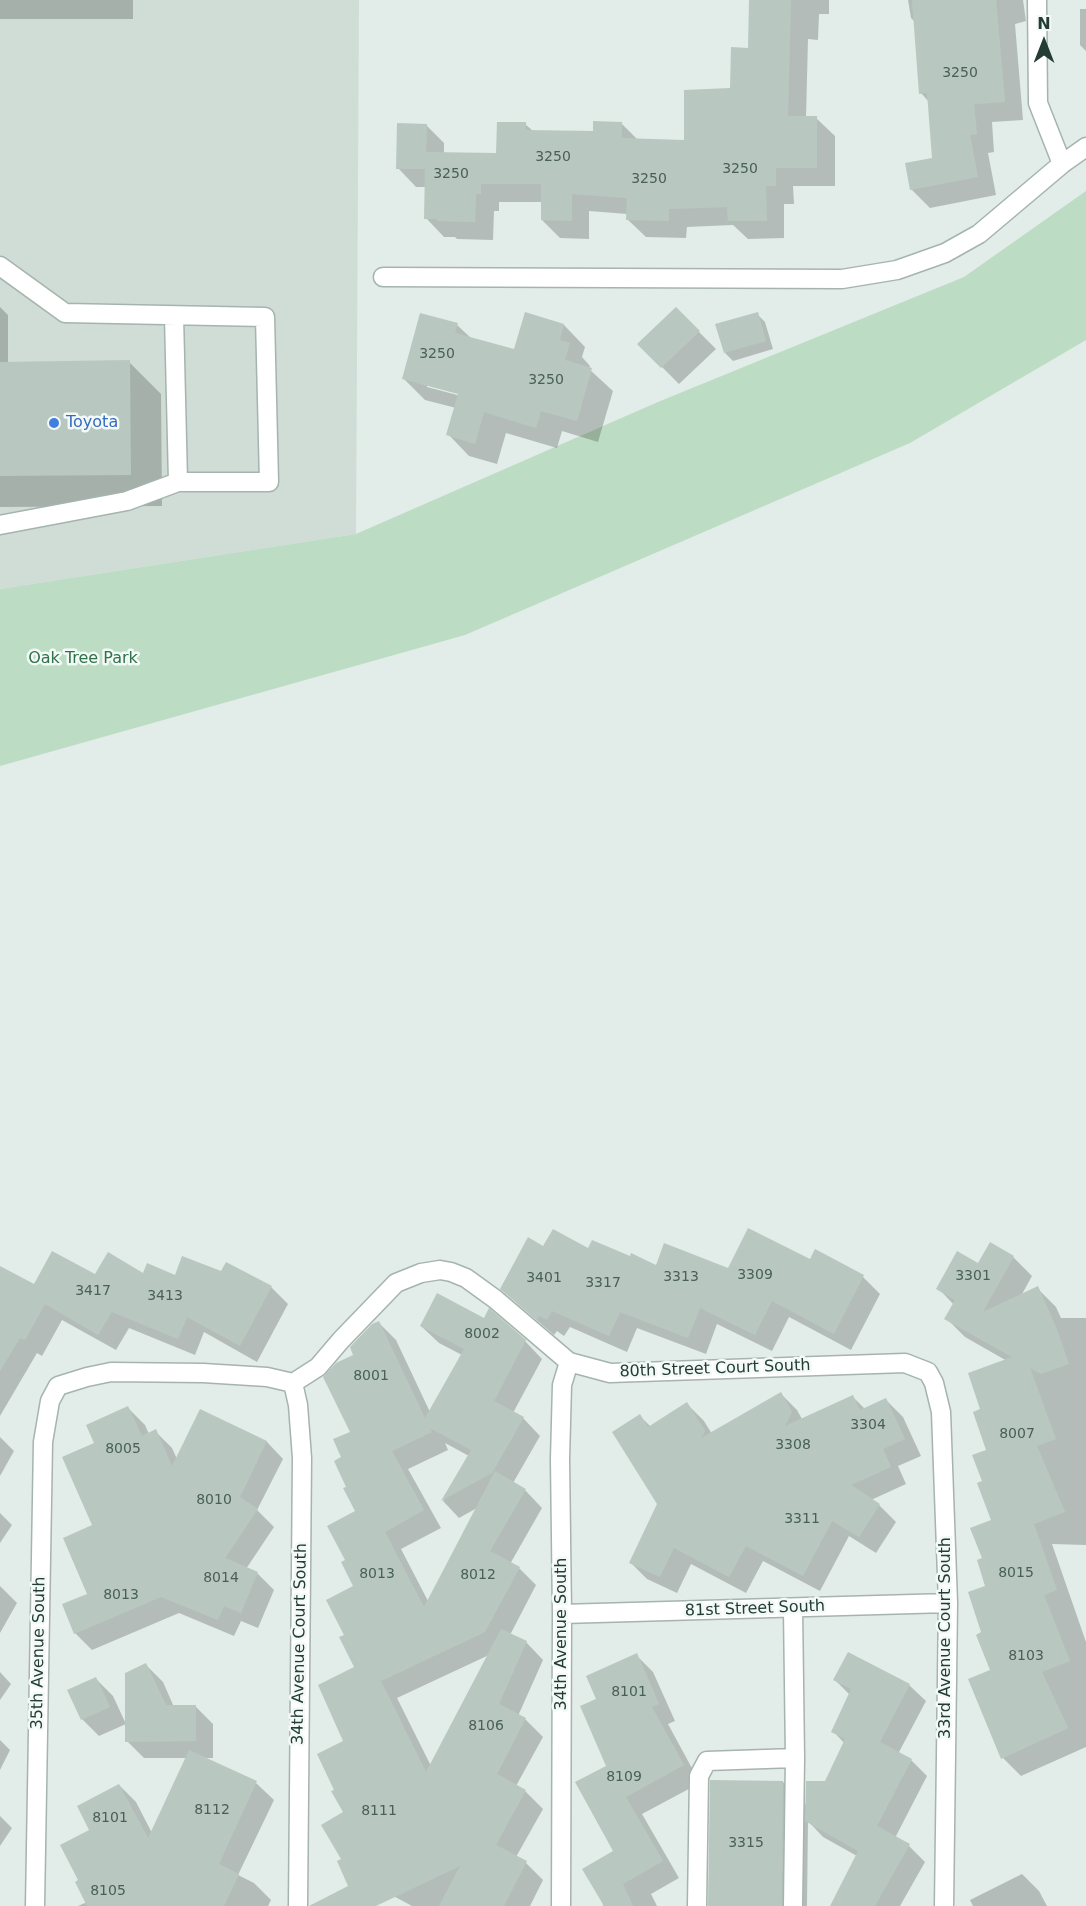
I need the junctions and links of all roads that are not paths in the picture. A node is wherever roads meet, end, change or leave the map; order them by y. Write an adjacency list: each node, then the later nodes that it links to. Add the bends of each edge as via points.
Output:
1 (1037, 0): 3 (street, via 1038,103)
2 (1086, 147): 3 (street)
3 (1062, 164): 5 (street, via 979,234 945,253 897,270 842,279)
4 (0, 267): 6 (street, via 65,313)
5 (383, 277)
6 (174, 316): 7 (street); 7 (street, via 265,317 269,482)
7 (178, 482): 8 (street, via 127,501)
8 (0, 525)
9 (569, 1362): 10 (street, 80th Street Court South, via 610,1373 905,1364); 11 (street, 80th Street Court South, via 466,1278 440,1270 396,1283 318,1367); 14 (street, 34th Avenue South, via 562,1385)
10 (928, 1372): 12 (street, 33rd Avenue Court South, via 941,1412)
11 (293, 1383): 16 (street, 35th Avenue South, via 267,1377 203,1373 111,1372 58,1386 50,1401 43,1442); 17 (street, 34th Avenue Court South, via 302,1458)
12 (948, 1603): 13 (street, 81st Street South); 21 (street, 33rd Avenue Court South)
13 (793, 1608): 14 (street, 81st Street South); 15 (street)
14 (562, 1614): 18 (street, 34th Avenue South)
15 (795, 1758): 19 (street, via 707,1761 699,1776); 20 (street)
16 (35, 1906)
17 (298, 1906)
18 (561, 1906)
19 (697, 1906)
20 (793, 1906)
21 (944, 1906)

